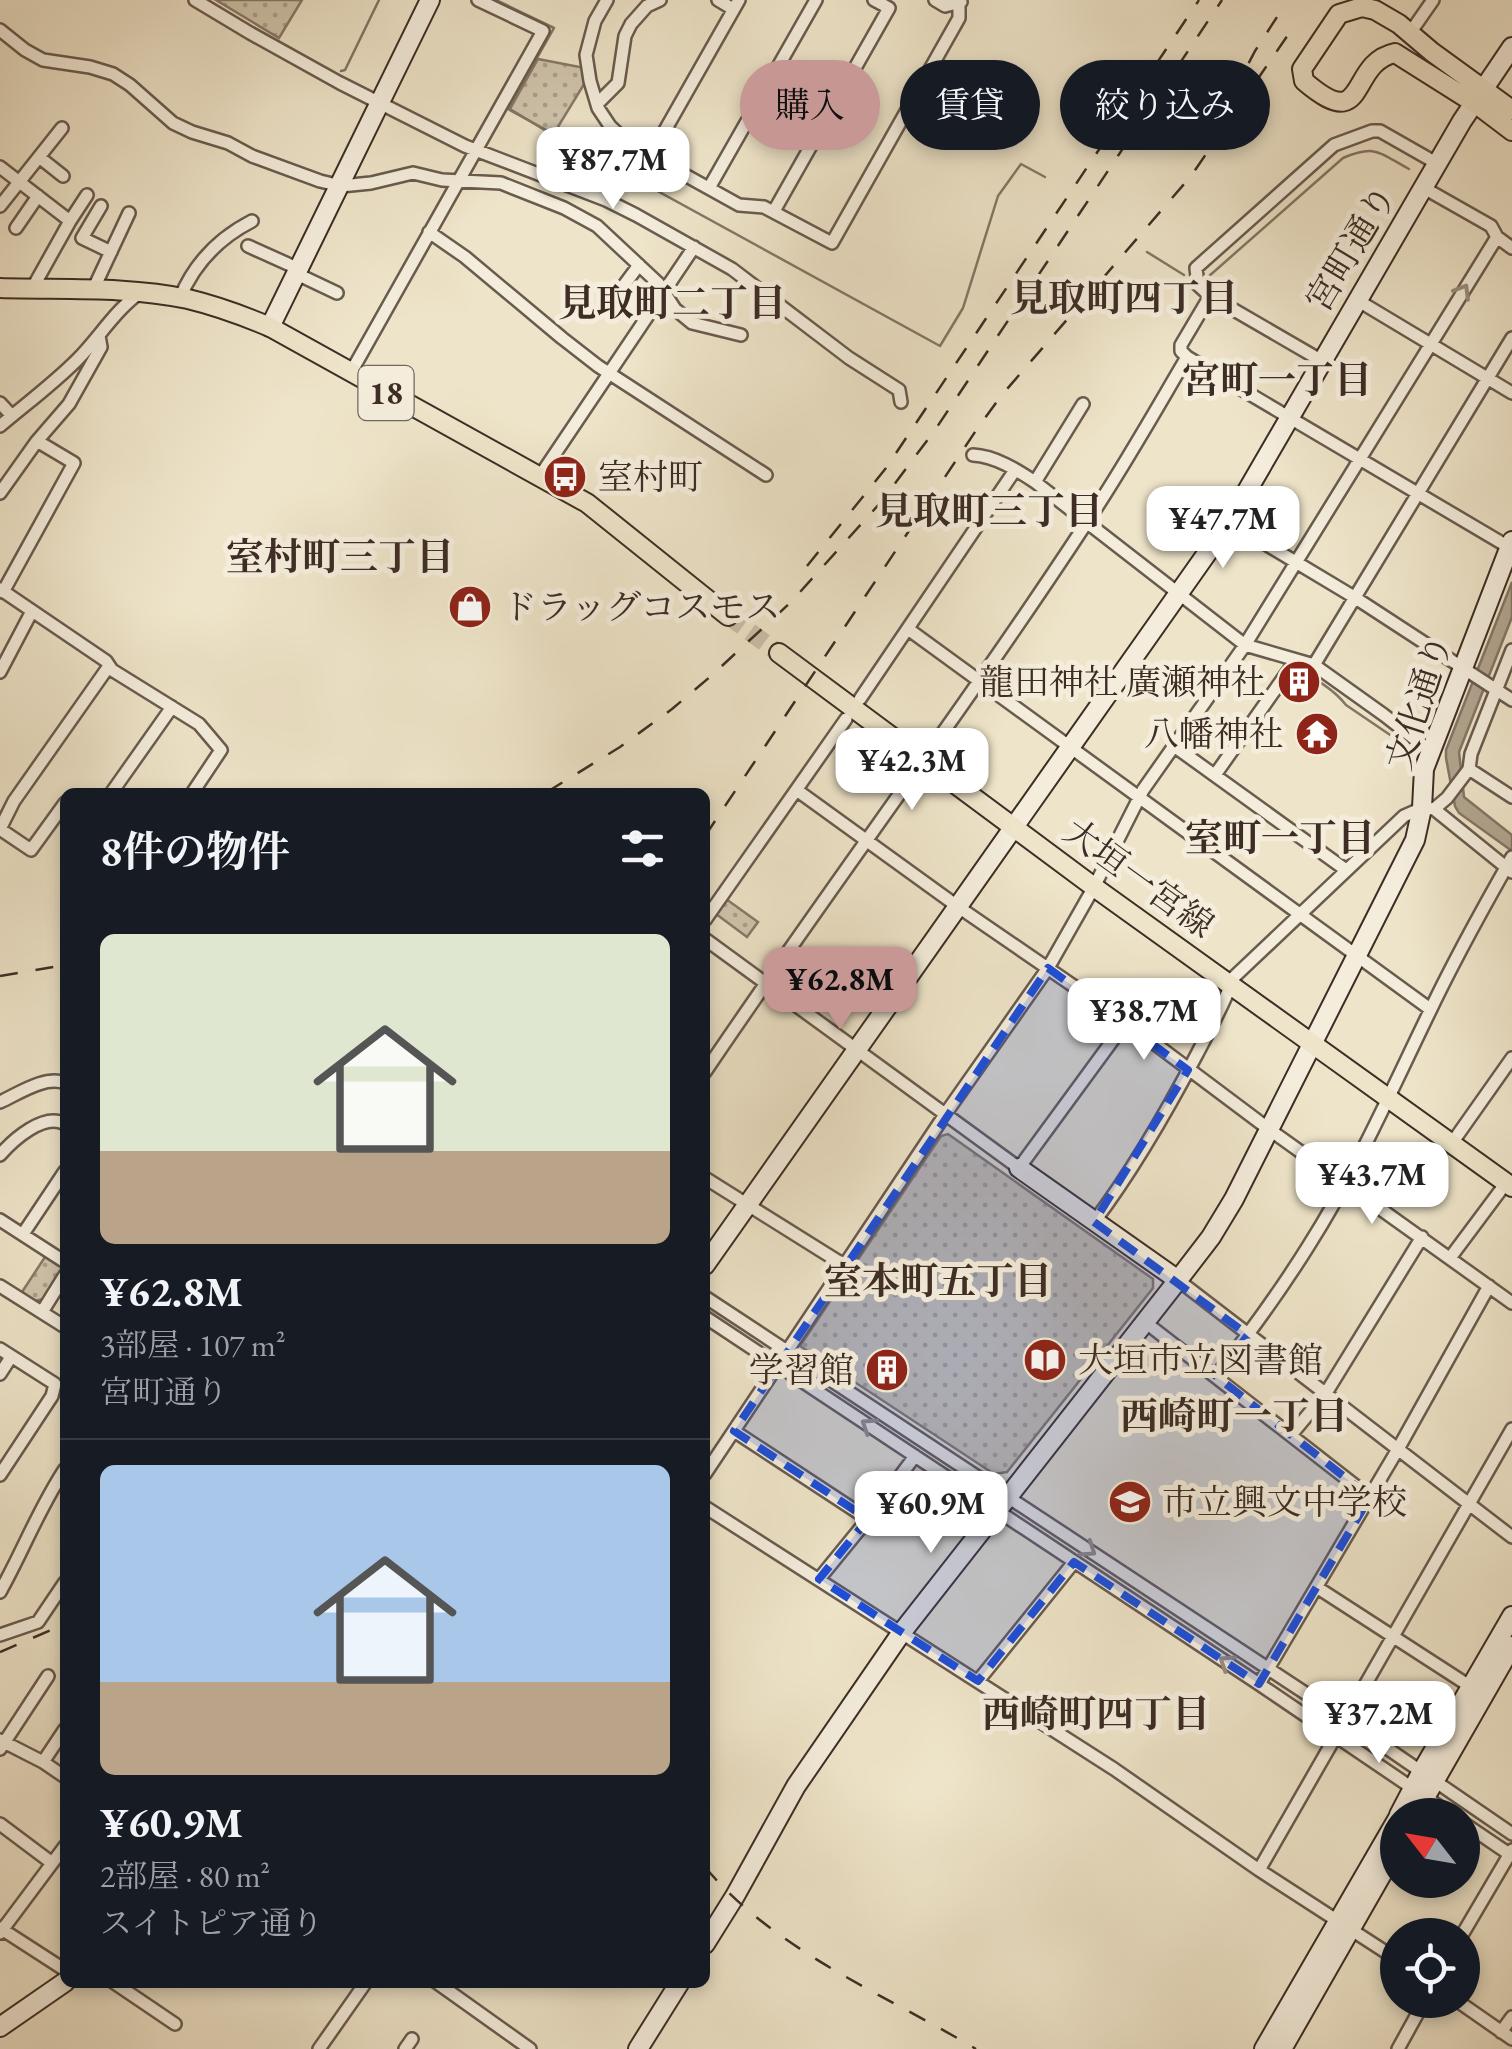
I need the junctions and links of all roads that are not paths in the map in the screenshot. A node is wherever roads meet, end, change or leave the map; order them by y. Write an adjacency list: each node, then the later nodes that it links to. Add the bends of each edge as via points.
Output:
1 (195, 0): 17 (street)
2 (430, 0): 17 (street)
3 (478, 0): 22 (street, via 543,31)
4 (607, 0): 18 (street, via 586,55)
5 (660, 0): 18 (street, via 631,24 618,83)
6 (718, 0): 12 (street)
7 (816, 0): 31 (street)
8 (874, 0): 37 (street, via 889,8)
9 (934, 0): 11 (street, via 945,6)
10 (1432, 0): 14 (street)
11 (962, 2): 37 (street, via 832,243)
12 (736, 4): 23 (street)
13 (0, 30): 30 (street, via 43,60 114,74 192,132)
14 (1410, 33): 16 (main road); 16 (main road, via 1375,10 1339,14 1327,19 1302,76 1335,103 1356,92 1376,60 1395,53)
15 (1512, 47): 16 (street, 宮町通り)
16 (1478, 95): 19 (main road); 21 (main road); 25 (street, 宮町通り)
17 (382, 102): 22 (street); 30 (street)
18 (597, 104): 23 (street, via 610,126)
19 (1512, 110)
20 (62, 128): 24 (street)
21 (1512, 131)
22 (476, 149): 29 (street); 45 (street, via 606,200)
23 (651, 156): 31 (street)
24 (40, 157): 27 (street); 28 (street)
25 (1438, 164): 32 (street, 宮町通り); 56 (street, via 1380,131 1334,146 1196,268 1198,285)
26 (0, 167): 28 (street)
27 (63, 176)
28 (19, 182): 34 (street); 35 (street)
29 (458, 182): 30 (street, via 413,174); 42 (street); 48 (street, via 501,183 584,216)
30 (341, 186): 49 (street)
31 (709, 188): 37 (street)
32 (1424, 188): 43 (street, via 1491,226); 58 (street, 宮町通り)
33 (87, 195): 39 (street)
34 (38, 196): 39 (street); 41 (street)
35 (0, 206)
36 (101, 206): 47 (street, via 82,238)
37 (774, 211)
38 (129, 213): 47 (street)
39 (70, 221): 51 (street)
40 (252, 221): 57 (street, via 208,253)
41 (16, 228)
42 (429, 232): 67 (street); 68 (street)
43 (1497, 237): 46 (street); 64 (street, one-way to 43)
44 (248, 246): 49 (street)
45 (694, 247): 55 (street); 71 (street, via 899,390)
46 (1512, 248)
47 (111, 252): 52 (street)
48 (638, 265): 55 (street); 59 (street)
49 (298, 272): 54 (street); 60 (street)
50 (0, 288): 51 (main road, 18)
51 (32, 289): 52 (main road, 18)
52 (94, 290): 53 (main road, 18)
53 (142, 292): 57 (main road, 18); 62 (street)
54 (337, 293)
55 (663, 293): 61 (street, via 692,323); 67 (street)
56 (1210, 296): 65 (street, via 1181,345); 66 (street)
57 (180, 298): 60 (main road, 18)
58 (1357, 300): 64 (street); 66 (street, 宮町通り)
59 (610, 304)
60 (270, 327): 68 (main road, 18)
61 (741, 335)
62 (99, 336): 74 (street); 77 (street, via 100,347 69,404)
63 (1512, 338): 69 (street)
64 (1430, 344): 69 (street); 79 (street)
65 (1188, 357): 75 (street); 87 (street)
66 (1322, 361): 75 (street, 宮町通り)
67 (610, 372): 81 (street); 82 (street)
68 (350, 374): 82 (main road, 18)
69 (1487, 378): 70 (street); 85 (street)
70 (1512, 394)
71 (901, 402)
72 (0, 403): 74 (street)
73 (1083, 404): 83 (street)
74 (12, 416): 76 (street)
75 (1289, 418): 79 (street); 86 (street, 宮町通り)
76 (0, 426)
77 (37, 441): 84 (street); 90 (street, via 74,462)
78 (974, 455): 80 (street)
79 (1360, 460): 85 (street); 89 (street)
80 (1015, 470): 83 (street); 95 (street)
81 (766, 475)
82 (540, 476): 94 (main road, 18, via 587,503)
83 (1035, 482): 87 (street)
84 (0, 493)
85 (1418, 495): 88 (street); 92 (street)
86 (1229, 522): 89 (street); 91 (street, 宮町通り)
87 (1086, 524): 91 (street); 104 (street)
88 (1511, 546): 102 (street, 文化通り)
89 (1295, 562): 92 (street); 96 (street)
90 (2, 591): 93 (street)
91 (1178, 594): 96 (street); 111 (street, 宮町通り)
92 (1354, 597): 101 (street); 102 (street)
93 (32, 611): 100 (street); 103 (street)
94 (728, 616)
95 (908, 629): 104 (street); 106 (street)
96 (1244, 645): 99 (street); 110 (street)
97 (1512, 650): 105 (street)
98 (779, 653): 113 (main road, 大垣一宮線)
99 (1296, 660): 101 (street); 115 (street)
100 (109, 666): 108 (street); 124 (street)
101 (1314, 666): 112 (street)
102 (1467, 671): 105 (street); 112 (street, 文化通り)
103 (0, 672)
104 (978, 680): 111 (street); 113 (street)
105 (1493, 687): 107 (street); 114 (street)
106 (860, 699)
107 (1512, 700)
108 (172, 707): 116 (street); 117 (street, via 199,724 221,750)
109 (846, 719): 118 (street)
110 (1174, 746): 115 (street); 120 (street)
111 (1070, 747): 120 (street); 123 (street, 宮町通り)
112 (1430, 751): 121 (street, 文化通り, via 1424,769)
113 (922, 761): 123 (main road, 大垣一宮線); 125 (street)
114 (1467, 772): 119 (street); 121 (street, via 1447,798)
115 (1215, 775): 127 (street)
116 (115, 788)
117 (196, 788)
118 (798, 791): 125 (street); 130 (street)
119 (1512, 797)
120 (1139, 798): 128 (street); 131 (street)
121 (1428, 808): 126 (street); 127 (street, via 1404,816); 133 (street, 文化通り)
122 (60, 809): 124 (street, via 31,850)
123 (1014, 827): 128 (main road, 大垣一宮線); 129 (street, 宮町通り)
124 (0, 829)
125 (868, 841): 129 (street); 135 (street)
126 (1510, 864): 137 (street)
127 (1346, 870): 131 (street)
128 (1094, 887): 134 (street); 136 (main road, 大垣一宮線)
129 (957, 906): 134 (street); 140 (street, 宮町通り)
130 (710, 913)
131 (1300, 914): 133 (street); 136 (street)
132 (710, 942): 135 (street)
133 (1356, 955): 137 (street); 139 (street, 文化通り)
134 (1048, 968): 138 (street); 147 (street)
135 (765, 983): 140 (street); 142 (street)
136 (1231, 985): 139 (main road, 大垣一宮線); 143 (street)
137 (1430, 1010): 145 (street)
138 (1126, 1022): 143 (street); 152 (street)
139 (1312, 1044): 145 (main road, 大垣一宮線); 149 (street, 文化通り)
140 (858, 1049): 147 (street); 157 (street, 宮町通り)
141 (1512, 1058): 150 (street)
142 (710, 1065)
143 (1188, 1070): 149 (street); 159 (street)
144 (60, 1081): 146 (street)
145 (1389, 1098): 150 (main road, 大垣一宮線); 155 (street)
146 (0, 1102)
147 (946, 1113): 152 (street); 165 (street)
148 (60, 1121): 151 (street, via 23,1134)
149 (1270, 1130): 155 (street); 166 (street, 文化通り, via 1211,1237)
150 (1452, 1143): 156 (main road, 大垣一宮線)
151 (0, 1156)
152 (1019, 1168): 159 (street)
153 (60, 1179): 160 (street)
154 (710, 1181): 157 (street)
155 (1345, 1182): 161 (street); 176 (street)
156 (1509, 1185): 163 (street)
157 (748, 1205): 162 (street, 宮町通り); 165 (street)
158 (0, 1220): 160 (street)
159 (1094, 1222): 166 (street)
160 (24, 1234): 164 (street)
161 (1422, 1237): 163 (street); 182 (street)
162 (710, 1258)
163 (1450, 1258): 169 (street)
164 (60, 1259)
165 (844, 1265): 177 (street)
166 (1178, 1280): 174 (street, 文化通り); 176 (street)
167 (60, 1283): 172 (street)
168 (0, 1286): 172 (street)
169 (1489, 1286): 171 (street); 186 (street)
170 (710, 1300): 177 (street)
171 (1512, 1302)
172 (42, 1312): 175 (street)
173 (710, 1320): 179 (street)
174 (1145, 1322): 181 (street); 192 (street, 文化通り)
175 (60, 1325)
176 (1248, 1334): 181 (street); 182 (street)
177 (789, 1350): 179 (street); 192 (street)
178 (6, 1353): 180 (street); 189 (street, via 54,1384)
179 (778, 1366): 184 (street); 187 (street, one-way to 179)
180 (0, 1374)
181 (1216, 1376): 185 (street)
182 (1326, 1392): 185 (street); 186 (street)
183 (1512, 1429): 193 (street)
184 (734, 1431): 188 (street); 195 (street)
185 (1291, 1435): 191 (street)
186 (1398, 1448): 191 (street); 193 (street)
187 (915, 1456): 192 (street); 195 (street)
188 (710, 1467)
189 (0, 1475)
190 (60, 1477): 201 (street)
191 (1370, 1497): 199 (street)
192 (1002, 1503): 197 (street); 203 (street, 文化通り); 207 (street, one-way to 207)
193 (1470, 1504): 196 (street); 205 (street)
194 (710, 1510): 198 (street)
195 (868, 1519): 198 (street)
196 (1512, 1537)
197 (1074, 1562): 210 (street); 211 (street, one-way to 197)
198 (819, 1579): 203 (street)
199 (1318, 1588): 205 (street); 207 (street)
200 (60, 1589): 204 (street, via 38,1622)
201 (0, 1592)
202 (1512, 1616): 208 (street)
203 (902, 1632): 210 (street); 236 (street, 文化通り, via 796,1786)
204 (0, 1635)
205 (1393, 1638): 212 (street); 213 (street)
206 (1512, 1646): 208 (street)
207 (1268, 1669): 211 (street); 213 (street)
208 (1499, 1671): 212 (street); 219 (street)
209 (48, 1676): 216 (street)
210 (978, 1681): 231 (street)
211 (1260, 1684): 215 (street)
212 (1471, 1687): 219 (street)
213 (1346, 1720): 215 (street); 219 (street)
214 (60, 1736): 217 (street)
215 (1336, 1736): 220 (street); 231 (street)
216 (2, 1744): 217 (street)
217 (43, 1762): 218 (street)
218 (60, 1774)
219 (1428, 1775): 220 (street); 226 (street)
220 (1420, 1793): 221 (street); 222 (street); 223 (street)
221 (1415, 1798)
222 (1419, 1798)
223 (1427, 1798)
224 (0, 1824): 230 (street)
225 (1480, 1833): 229 (street)
226 (1512, 1834)
227 (1380, 1852): 234 (street)
228 (60, 1853): 230 (street)
229 (1511, 1853): 233 (street)
230 (52, 1863): 235 (street)
231 (1259, 1870): 234 (street)
232 (1380, 1872): 234 (street)
233 (1472, 1918)
234 (1344, 1925): 237 (street); 253 (street); 254 (street)
235 (1, 1931): 238 (street)
236 (710, 1936)
237 (1380, 1948)
238 (60, 1967)
239 (60, 1985): 248 (street)
240 (122, 1988): 247 (street)
241 (362, 1988): 251 (street)
242 (444, 1988): 250 (street)
243 (676, 1988): 252 (street)
244 (1480, 2017): 249 (street)
245 (1512, 2017): 249 (street)
246 (1415, 2018): 255 (street)
247 (175, 2024)
248 (0, 2027)
249 (1506, 2036)
250 (523, 2047)
251 (319, 2049)
252 (638, 2049)
253 (1264, 2049)
254 (1282, 2049)
255 (1398, 2049)

